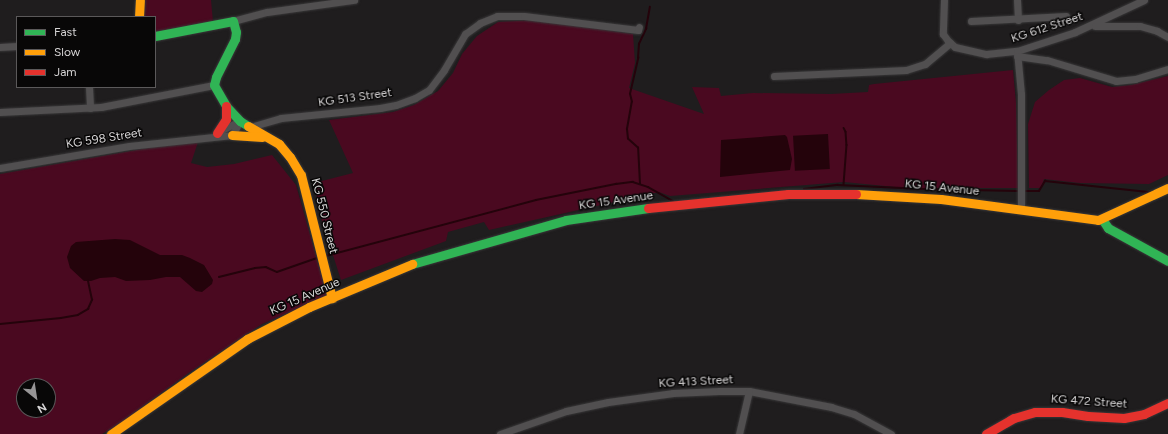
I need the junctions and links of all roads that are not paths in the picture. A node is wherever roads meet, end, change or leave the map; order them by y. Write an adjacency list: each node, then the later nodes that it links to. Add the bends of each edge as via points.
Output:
1 (140, 0): 6 (main road)
2 (354, 0): 9 (street, via 267,12)
3 (944, 0): 15 (street, via 943,34)
4 (1017, 0): 8 (street)
5 (1144, 0): 11 (street, KG 612 Street)
6 (139, 16)
7 (1066, 16): 8 (street)
8 (1018, 20): 10 (street)
9 (233, 21): 13 (main road); 21 (main road, via 235,39)
10 (971, 21)
11 (1091, 26): 14 (street, via 1140,26); 18 (street, KG 612 Street)
12 (639, 27): 27 (street, KG 513 Street, via 638,30 524,16 497,16 480,23 465,34 429,90 415,98 385,107 281,118)
13 (156, 36)
14 (1168, 37)
15 (950, 43): 18 (street, KG 612 Street, via 955,47 986,54); 20 (street, via 925,64 906,70)
16 (16, 46): 17 (street)
17 (0, 47)
18 (1017, 54): 19 (street, via 1047,60 1116,81 1135,79); 33 (street, via 1021,94)
19 (1168, 69)
20 (774, 76)
21 (214, 85): 23 (main road, KG 550 Street); 24 (street, via 129,103)
22 (89, 88): 24 (street)
23 (226, 106): 26 (main road, KG 550 Street); 28 (main road, via 226,119)
24 (90, 108): 25 (street)
25 (0, 112)
26 (240, 121): 27 (main road, KG 550 Street); 28 (street, KG 598 Street); 29 (street)
27 (250, 127): 30 (main road, KG 550 Street)
28 (215, 134): 29 (street, KG 598 Street); 31 (street, KG 598 Street)
29 (232, 135): 30 (main road, via 256,135)
30 (272, 140): 36 (main road, KG 550 Street, via 290,157 301,176)
31 (0, 168)
32 (1168, 188): 34 (main road, KG 15 Avenue)
33 (1021, 208): 34 (main road, KG 15 Avenue, via 1085,219); 36 (main road, KG 15 Avenue, via 923,197 840,193 788,194 614,212 566,220 440,255 396,270)
34 (1102, 219): 35 (main road, via 1108,228)
35 (1168, 261)
36 (332, 298): 39 (main road, KG 15 Avenue, via 247,339)
37 (749, 391): 40 (street, KG 413 Street, via 673,393 608,402 566,411); 41 (street); 42 (street, KG 413 Street, via 831,407 854,414)
38 (1168, 403): 43 (main road, KG 472 Street, via 1144,414 1124,418 1035,412 1014,418)
39 (111, 434)
40 (500, 434)
41 (739, 434)
42 (891, 434)
43 (986, 434)

